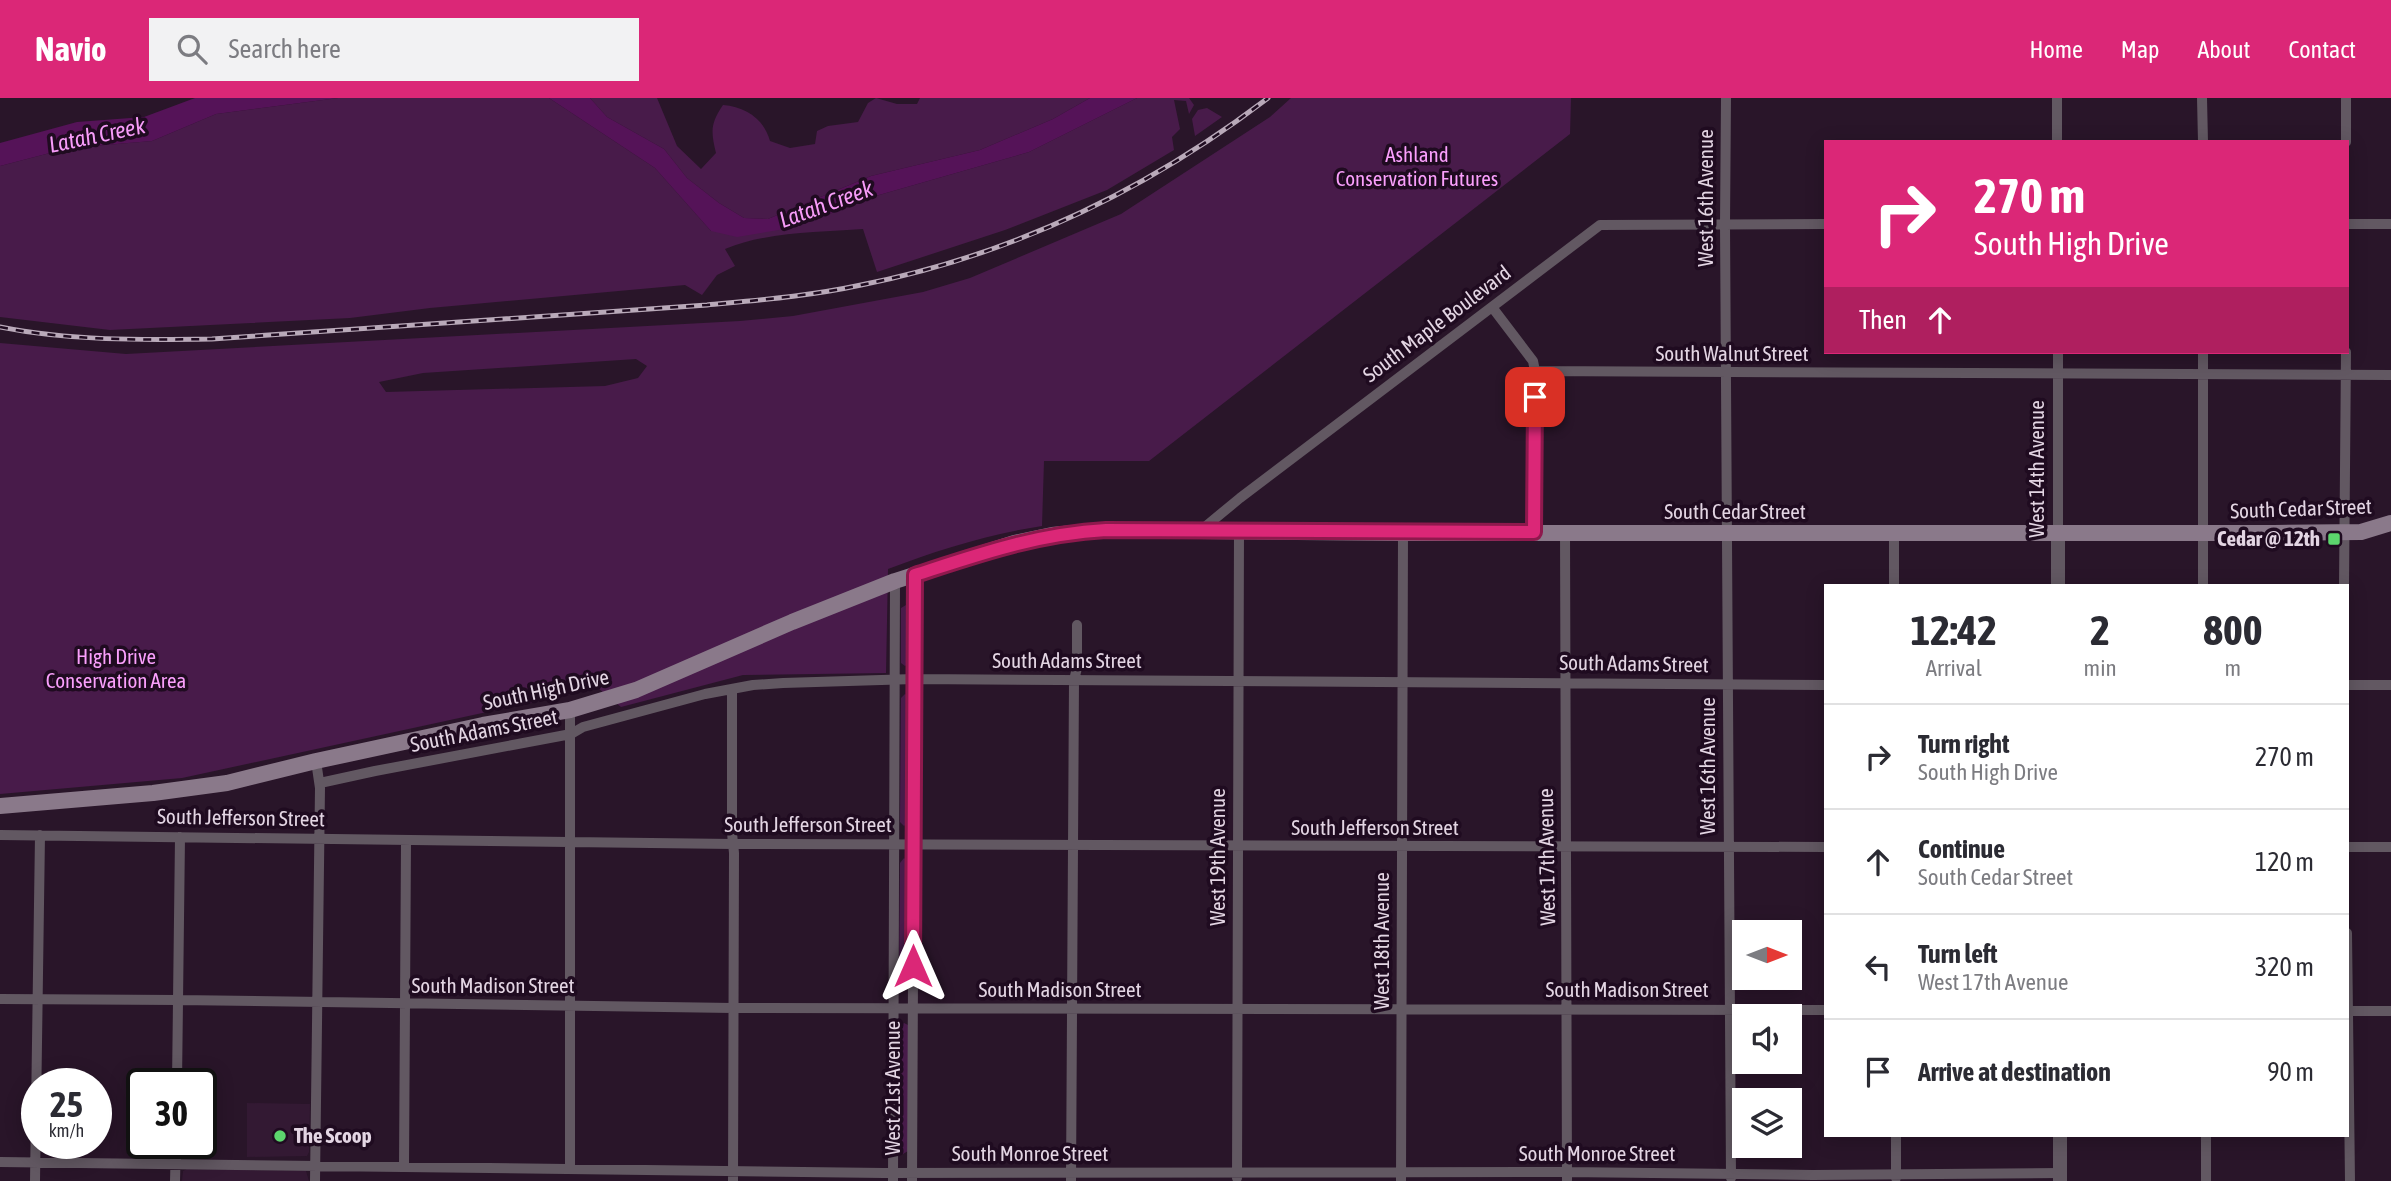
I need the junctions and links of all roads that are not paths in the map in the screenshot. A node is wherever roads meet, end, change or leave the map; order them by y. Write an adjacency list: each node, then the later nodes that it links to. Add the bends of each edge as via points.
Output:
1 (1727, 98): 8 (street, West 16th Avenue)
2 (2057, 98): 5 (street)
3 (2202, 98): 6 (street)
4 (2346, 98): 7 (street)
5 (2057, 140)
6 (2203, 140)
7 (2346, 140)
8 (1725, 224): 9 (street, South Maple Boulevard); 12 (street, South Maple Boulevard, via 1600,225); 17 (street, West 16th Avenue)
9 (1824, 224)
10 (2349, 224): 11 (street)
11 (2391, 225)
12 (1492, 307): 16 (street, via 1532,360); 24 (street, South Maple Boulevard)
13 (2058, 354): 18 (street, West 14th Avenue)
14 (2203, 354): 19 (street)
15 (2346, 354): 20 (street)
16 (1535, 371): 17 (street, South Walnut Street); 26 (street)
17 (1726, 373): 18 (street, South Walnut Street); 30 (street, West 16th Avenue)
18 (2058, 373): 19 (street, South Walnut Street); 31 (street, West 14th Avenue)
19 (2203, 373): 20 (street, South Walnut Street); 32 (street)
20 (2346, 375): 21 (street, South Walnut Street); 28 (street)
21 (2391, 375)
22 (2387, 527): 28 (main road, South Cedar Street)
23 (1079, 531): 24 (main road, South Cedar Street); 34 (main road, South High Drive, via 1014,543)
24 (1200, 531): 25 (main road, South Cedar Street)
25 (1238, 532): 29 (main road, South Cedar Street); 45 (street, West 19th Avenue)
26 (1534, 532): 27 (main road, South Cedar Street); 29 (main road, South Cedar Street)
27 (1565, 532): 30 (main road, South Cedar Street); 46 (street, West 17th Avenue)
28 (2343, 532): 32 (main road, South Cedar Street); 39 (street)
29 (1403, 533): 44 (street, West 18th Avenue)
30 (1727, 533): 33 (main road, South Cedar Street); 47 (street, West 16th Avenue)
31 (2058, 533): 32 (main road, South Cedar Street); 33 (main road, South Cedar Street); 37 (street, West 14th Avenue)
32 (2203, 533): 38 (street)
33 (1894, 534): 36 (street)
34 (915, 575): 35 (main road, South High Drive); 41 (street, West 21st Avenue)
35 (895, 581): 42 (street, West 21st Avenue); 52 (main road, South High Drive, via 636,691)
36 (1894, 584)
37 (2058, 584)
38 (2203, 584)
39 (2344, 584)
40 (1077, 625): 43 (street)
41 (914, 679): 42 (street, South Adams Street); 43 (street, South Adams Street); 65 (street, West 21st Avenue)
42 (895, 680): 51 (street, South Adams Street); 64 (street, West 21st Avenue)
43 (1074, 680): 45 (street, South Adams Street); 66 (street)
44 (1401, 681): 45 (street, South Adams Street); 46 (street, South Adams Street); 68 (street, West 18th Avenue)
45 (1237, 682): 67 (street, West 19th Avenue)
46 (1564, 682): 47 (street, South Adams Street); 72 (street, West 17th Avenue)
47 (1727, 685): 48 (street, South Adams Street); 73 (street, West 16th Avenue)
48 (1824, 685)
49 (2349, 685): 50 (street)
50 (2391, 685)
51 (732, 689): 53 (street, South Adams Street, via 583,727); 63 (street)
52 (570, 710): 53 (street); 54 (main road, South High Drive)
53 (571, 734): 55 (street, South Adams Street); 62 (street)
54 (316, 761): 55 (street); 56 (main road, South High Drive, via 226,783)
55 (320, 783): 60 (street)
56 (0, 806)
57 (0, 835): 58 (street, South Jefferson Street)
58 (40, 835): 59 (street, South Jefferson Street); 75 (street)
59 (180, 837): 60 (street, South Jefferson Street); 76 (street)
60 (319, 838): 61 (street, South Jefferson Street); 77 (street)
61 (406, 841): 62 (street, South Jefferson Street); 78 (street)
62 (571, 843): 63 (street, South Jefferson Street); 79 (street)
63 (733, 844): 64 (street, South Jefferson Street); 80 (street)
64 (894, 844): 65 (street, South Jefferson Street); 81 (street, West 21st Avenue)
65 (913, 844): 66 (street, South Jefferson Street); 82 (street, West 21st Avenue)
66 (1072, 845): 67 (street, South Jefferson Street); 86 (street)
67 (1238, 846): 68 (street, South Jefferson Street); 83 (street, West 19th Avenue)
68 (1401, 847): 72 (street, South Jefferson Street); 84 (street, West 18th Avenue)
69 (1824, 847): 73 (street, South Jefferson Street)
70 (2349, 847): 71 (street)
71 (2391, 847)
72 (1566, 848): 73 (street, South Jefferson Street); 87 (street, West 17th Avenue)
73 (1728, 848): 85 (street, West 16th Avenue)
74 (0, 999): 75 (street, South Madison Street)
75 (37, 1000): 76 (street, South Madison Street); 98 (street)
76 (178, 1000): 77 (street, South Madison Street); 91 (street)
77 (317, 1002): 78 (street, South Madison Street); 100 (street)
78 (405, 1005): 79 (street, South Madison Street); 101 (street)
79 (570, 1006): 80 (street, South Madison Street); 103 (street)
80 (733, 1008): 81 (street, South Madison Street); 105 (street)
81 (893, 1008): 82 (street, South Madison Street); 106 (street, West 21st Avenue)
82 (913, 1008): 86 (street, South Madison Street); 107 (street, West 21st Avenue)
83 (1238, 1008): 84 (street, South Madison Street); 86 (street, South Madison Street); 113 (street, West 19th Avenue)
84 (1401, 1008): 87 (street, South Madison Street); 109 (street, West 18th Avenue)
85 (1729, 1009): 87 (street, South Madison Street); 88 (street, South Madison Street); 114 (street, West 16th Avenue)
86 (1073, 1010): 108 (street)
87 (1567, 1010): 111 (street, West 17th Avenue)
88 (1824, 1010)
89 (2349, 1011): 90 (street)
90 (2391, 1011)
91 (177, 1068)
92 (2349, 1124): 122 (street)
93 (1896, 1137): 115 (street)
94 (2060, 1137): 112 (street)
95 (2206, 1137): 121 (street)
96 (175, 1159): 99 (street)
97 (0, 1162): 98 (street, South Monroe Street)
98 (35, 1163): 99 (street, South Monroe Street); 116 (street)
99 (175, 1164): 100 (street, South Monroe Street); 117 (street)
100 (315, 1166): 101 (street, South Monroe Street); 118 (street)
101 (404, 1167): 102 (street, South Monroe Street)
102 (455, 1167): 103 (street, South Monroe Street); 119 (street)
103 (570, 1169): 104 (street, South Monroe Street)
104 (594, 1169): 105 (street, South Monroe Street); 120 (street)
105 (733, 1177): 106 (street, South Monroe Street)
106 (893, 1177): 107 (street, South Monroe Street)
107 (912, 1177): 108 (street, South Monroe Street)
108 (1071, 1177): 113 (street, South Monroe Street)
109 (1401, 1177): 110 (street, South Monroe Street); 113 (street, South Monroe Street)
110 (1484, 1177): 111 (street, South Monroe Street)
111 (1567, 1177): 114 (street, South Monroe Street)
112 (2060, 1177): 115 (street, South Monroe Street)
113 (1237, 1178)
114 (1731, 1178): 115 (street, South Monroe Street)
115 (1896, 1178)
116 (35, 1181)
117 (175, 1181)
118 (315, 1181)
119 (455, 1181)
120 (594, 1181)
121 (2206, 1181)
122 (2350, 1181)

